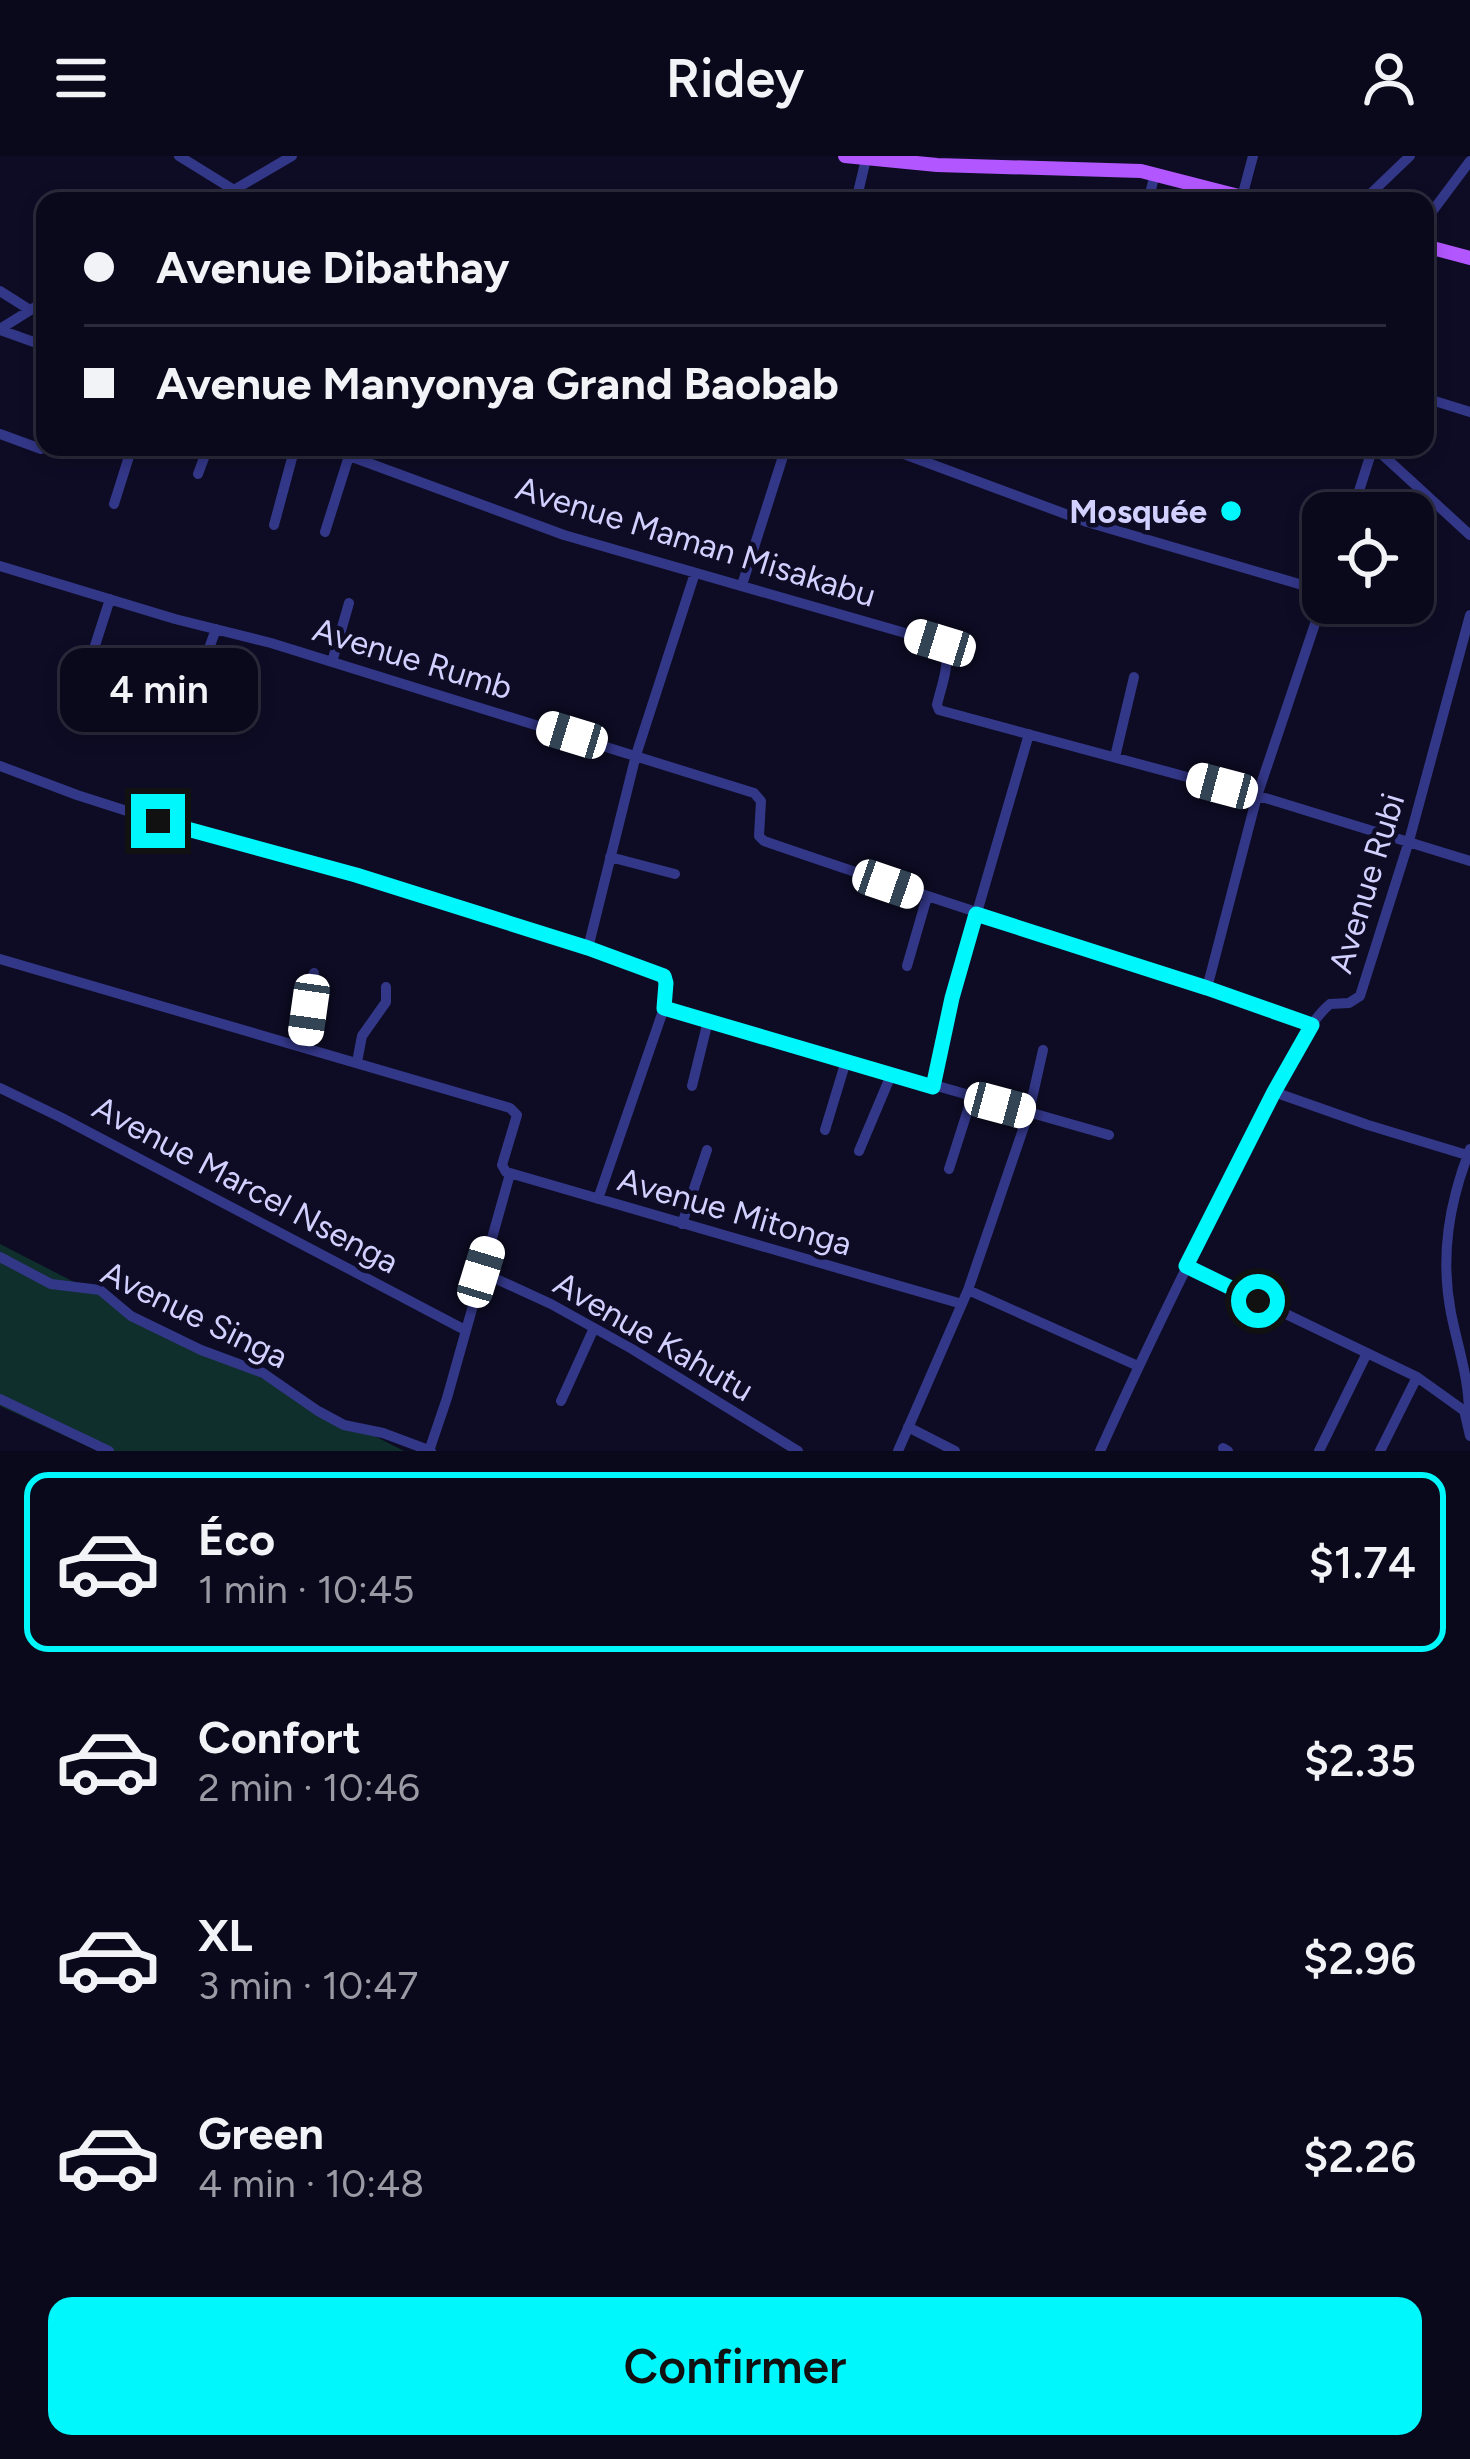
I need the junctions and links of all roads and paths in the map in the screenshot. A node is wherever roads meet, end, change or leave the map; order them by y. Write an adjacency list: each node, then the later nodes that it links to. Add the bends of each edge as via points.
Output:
1 (179, 156): 9 (street)
2 (292, 156): 9 (street)
3 (845, 156): 6 (main road)
4 (1253, 156): 14 (street)
5 (1410, 156): 15 (street)
6 (866, 159): 8 (main road); 12 (street)
7 (1470, 160): 16 (street)
8 (1147, 167): 13 (main road)
9 (234, 190): 10 (street); 11 (street)
10 (231, 192)
11 (239, 192)
12 (858, 192)
13 (1205, 192)
14 (1243, 192)
15 (1373, 192)
16 (1434, 209)
17 (1434, 248): 18 (main road)
18 (1470, 258)
19 (0, 291): 21 (street)
20 (36, 307): 21 (street)
21 (30, 310): 22 (street)
22 (0, 330): 23 (street)
23 (36, 343)
24 (1434, 401): 25 (street)
25 (1470, 412)
26 (0, 434): 27 (street)
27 (36, 447)
28 (129, 456): 38 (street)
29 (205, 456): 36 (street)
30 (293, 456): 39 (street)
31 (349, 456): 40 (street); 43 (street, Avenue Maman Misakabu)
32 (783, 456): 44 (street)
33 (909, 456): 45 (street, via 1087,522)
34 (1371, 456): 37 (street)
35 (1384, 456): 41 (street)
36 (198, 474)
37 (1359, 492)
38 (114, 504)
39 (274, 525)
40 (325, 532)
41 (1470, 535)
42 (0, 566): 46 (street, Avenue Rumb)
43 (695, 573): 44 (street, Avenue Maman Misakabu); 56 (street)
44 (742, 585): 55 (street, Avenue Maman Misakabu, via 940,643 948,658 938,709)
45 (1302, 585)
46 (110, 599): 50 (street, Avenue Rumb); 51 (street)
47 (349, 603): 52 (street)
48 (1470, 615): 60 (street, Avenue Rubi)
49 (1315, 624): 59 (street)
50 (217, 629): 52 (street, Avenue Rumb); 53 (street)
51 (91, 658)
52 (332, 662): 56 (street, Avenue Rumb)
53 (199, 676)
54 (1134, 676): 57 (street)
55 (1030, 734): 57 (street, Avenue Maman Misakabu); 65 (street)
56 (636, 755): 61 (street); 64 (street, Avenue Rumb, via 758,795 764,841)
57 (1115, 757): 59 (street, Avenue Maman Misakabu)
58 (0, 766): 66 (street)
59 (1257, 796): 60 (street, Avenue Maman Misakabu); 71 (street)
60 (1409, 841): 62 (street, Avenue Maman Misakabu); 74 (street, Avenue Rubi, via 1360,996 1330,1004)
61 (610, 857): 63 (street); 66 (street)
62 (1470, 861)
63 (675, 874)
64 (927, 897): 65 (street, Avenue Rumb); 68 (street)
65 (976, 914): 71 (street, Avenue Rumb); 81 (street)
66 (588, 948): 72 (street, via 664,976)
67 (0, 958): 75 (street)
68 (907, 966)
69 (314, 973): 75 (street)
70 (386, 987): 78 (street)
71 (1207, 988): 74 (street, Avenue Rumb)
72 (664, 1008): 73 (street); 93 (street)
73 (708, 1021): 77 (street); 80 (street)
74 (1312, 1025): 83 (street, Avenue Rubi)
75 (304, 1047): 78 (street)
76 (1043, 1051): 85 (street)
77 (846, 1061): 79 (street); 86 (street)
78 (357, 1062): 92 (street, via 514,1109 502,1161)
79 (891, 1075): 81 (street); 89 (street)
80 (692, 1086)
81 (933, 1087): 84 (street)
82 (0, 1088): 101 (street, Avenue Marcel Nsenga)
83 (1274, 1092): 90 (street); 96 (street, Avenue Rubi)
84 (971, 1097): 85 (street); 91 (street)
85 (1029, 1112): 87 (street); 98 (street)
86 (825, 1130)
87 (1109, 1135)
88 (706, 1150): 94 (street)
89 (859, 1151)
90 (1469, 1153): 107 (street, via 1446,1238)
91 (950, 1169)
92 (510, 1174): 93 (street, Avenue Mitonga); 97 (street)
93 (598, 1199): 94 (street, Avenue Mitonga)
94 (682, 1224): 99 (street, Avenue Mitonga)
95 (0, 1257): 112 (street, Avenue Singa, via 51,1284 100,1289 130,1316 263,1373 344,1425)
96 (1186, 1266): 102 (street); 103 (street, Avenue Rubi)
97 (481, 1272): 100 (street, Avenue Kahutu); 101 (street)
98 (968, 1290): 99 (street); 103 (street)
99 (962, 1304): 108 (street)
100 (594, 1328): 106 (street); 113 (street, Avenue Kahutu)
101 (465, 1330): 112 (street)
102 (1366, 1353): 104 (street); 117 (street)
103 (1138, 1366): 116 (street, Avenue Rubi)
104 (1417, 1377): 107 (street); 118 (street)
105 (0, 1400): 110 (street)
106 (561, 1401)
107 (1468, 1412): 109 (street)
108 (908, 1427): 114 (street); 115 (street)
109 (1470, 1436)
110 (81, 1446): 111 (street)
111 (110, 1451)
112 (430, 1451)
113 (798, 1451)
114 (898, 1451)
115 (955, 1451)
116 (1100, 1451)
117 (1319, 1451)
118 (1380, 1451)

